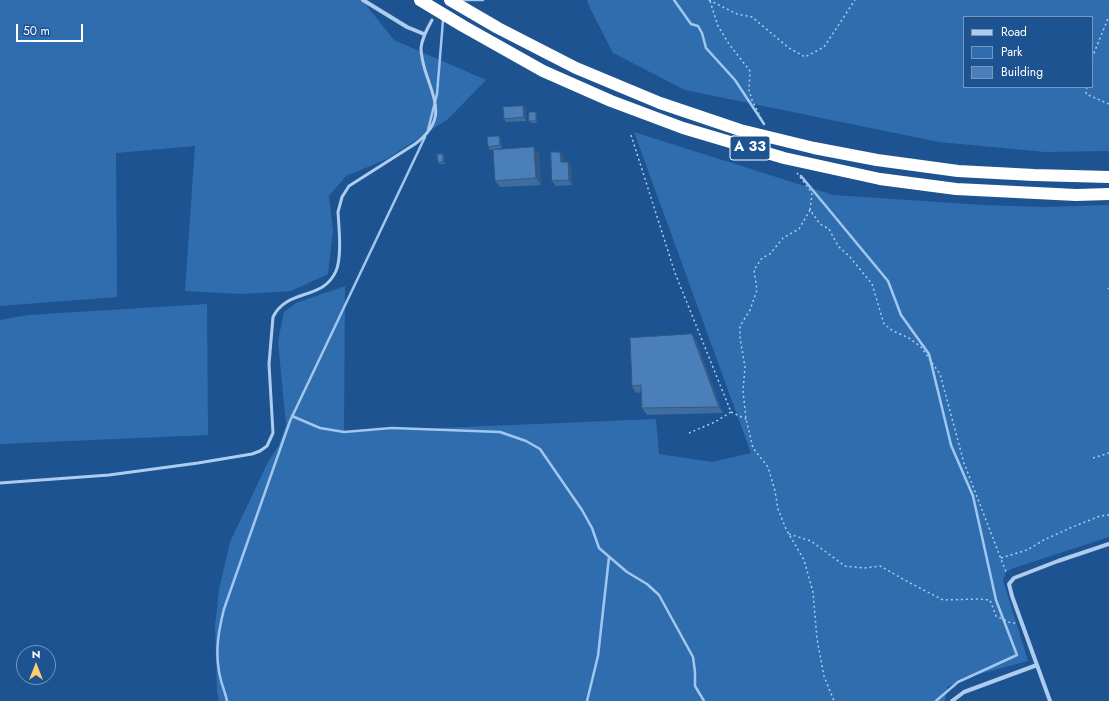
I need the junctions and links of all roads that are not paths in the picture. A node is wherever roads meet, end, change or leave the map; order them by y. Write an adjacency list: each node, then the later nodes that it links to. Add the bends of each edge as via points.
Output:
1 (363, 0): 5 (street, via 407,27)
2 (420, 0): 7 (highway, A 33, via 543,71 611,101 683,128 784,158 880,179 956,189 1076,195)
3 (450, 0): 6 (highway, A 33, via 576,68 660,104 740,130 814,148 951,170)
4 (432, 20): 5 (lane)
5 (424, 34): 8 (lane, via 422,58 436,108 435,122 422,139 345,190 338,212 337,266 331,280 317,290 282,304 273,317 269,364 273,433 266,446 252,454 198,463 110,475)
6 (1109, 177)
7 (1109, 194)
8 (0, 483)
9 (1109, 544): 10 (street, via 1014,578 1009,584)
10 (1037, 665): 11 (street, via 964,692); 12 (street)
11 (952, 701)
12 (1050, 701)

